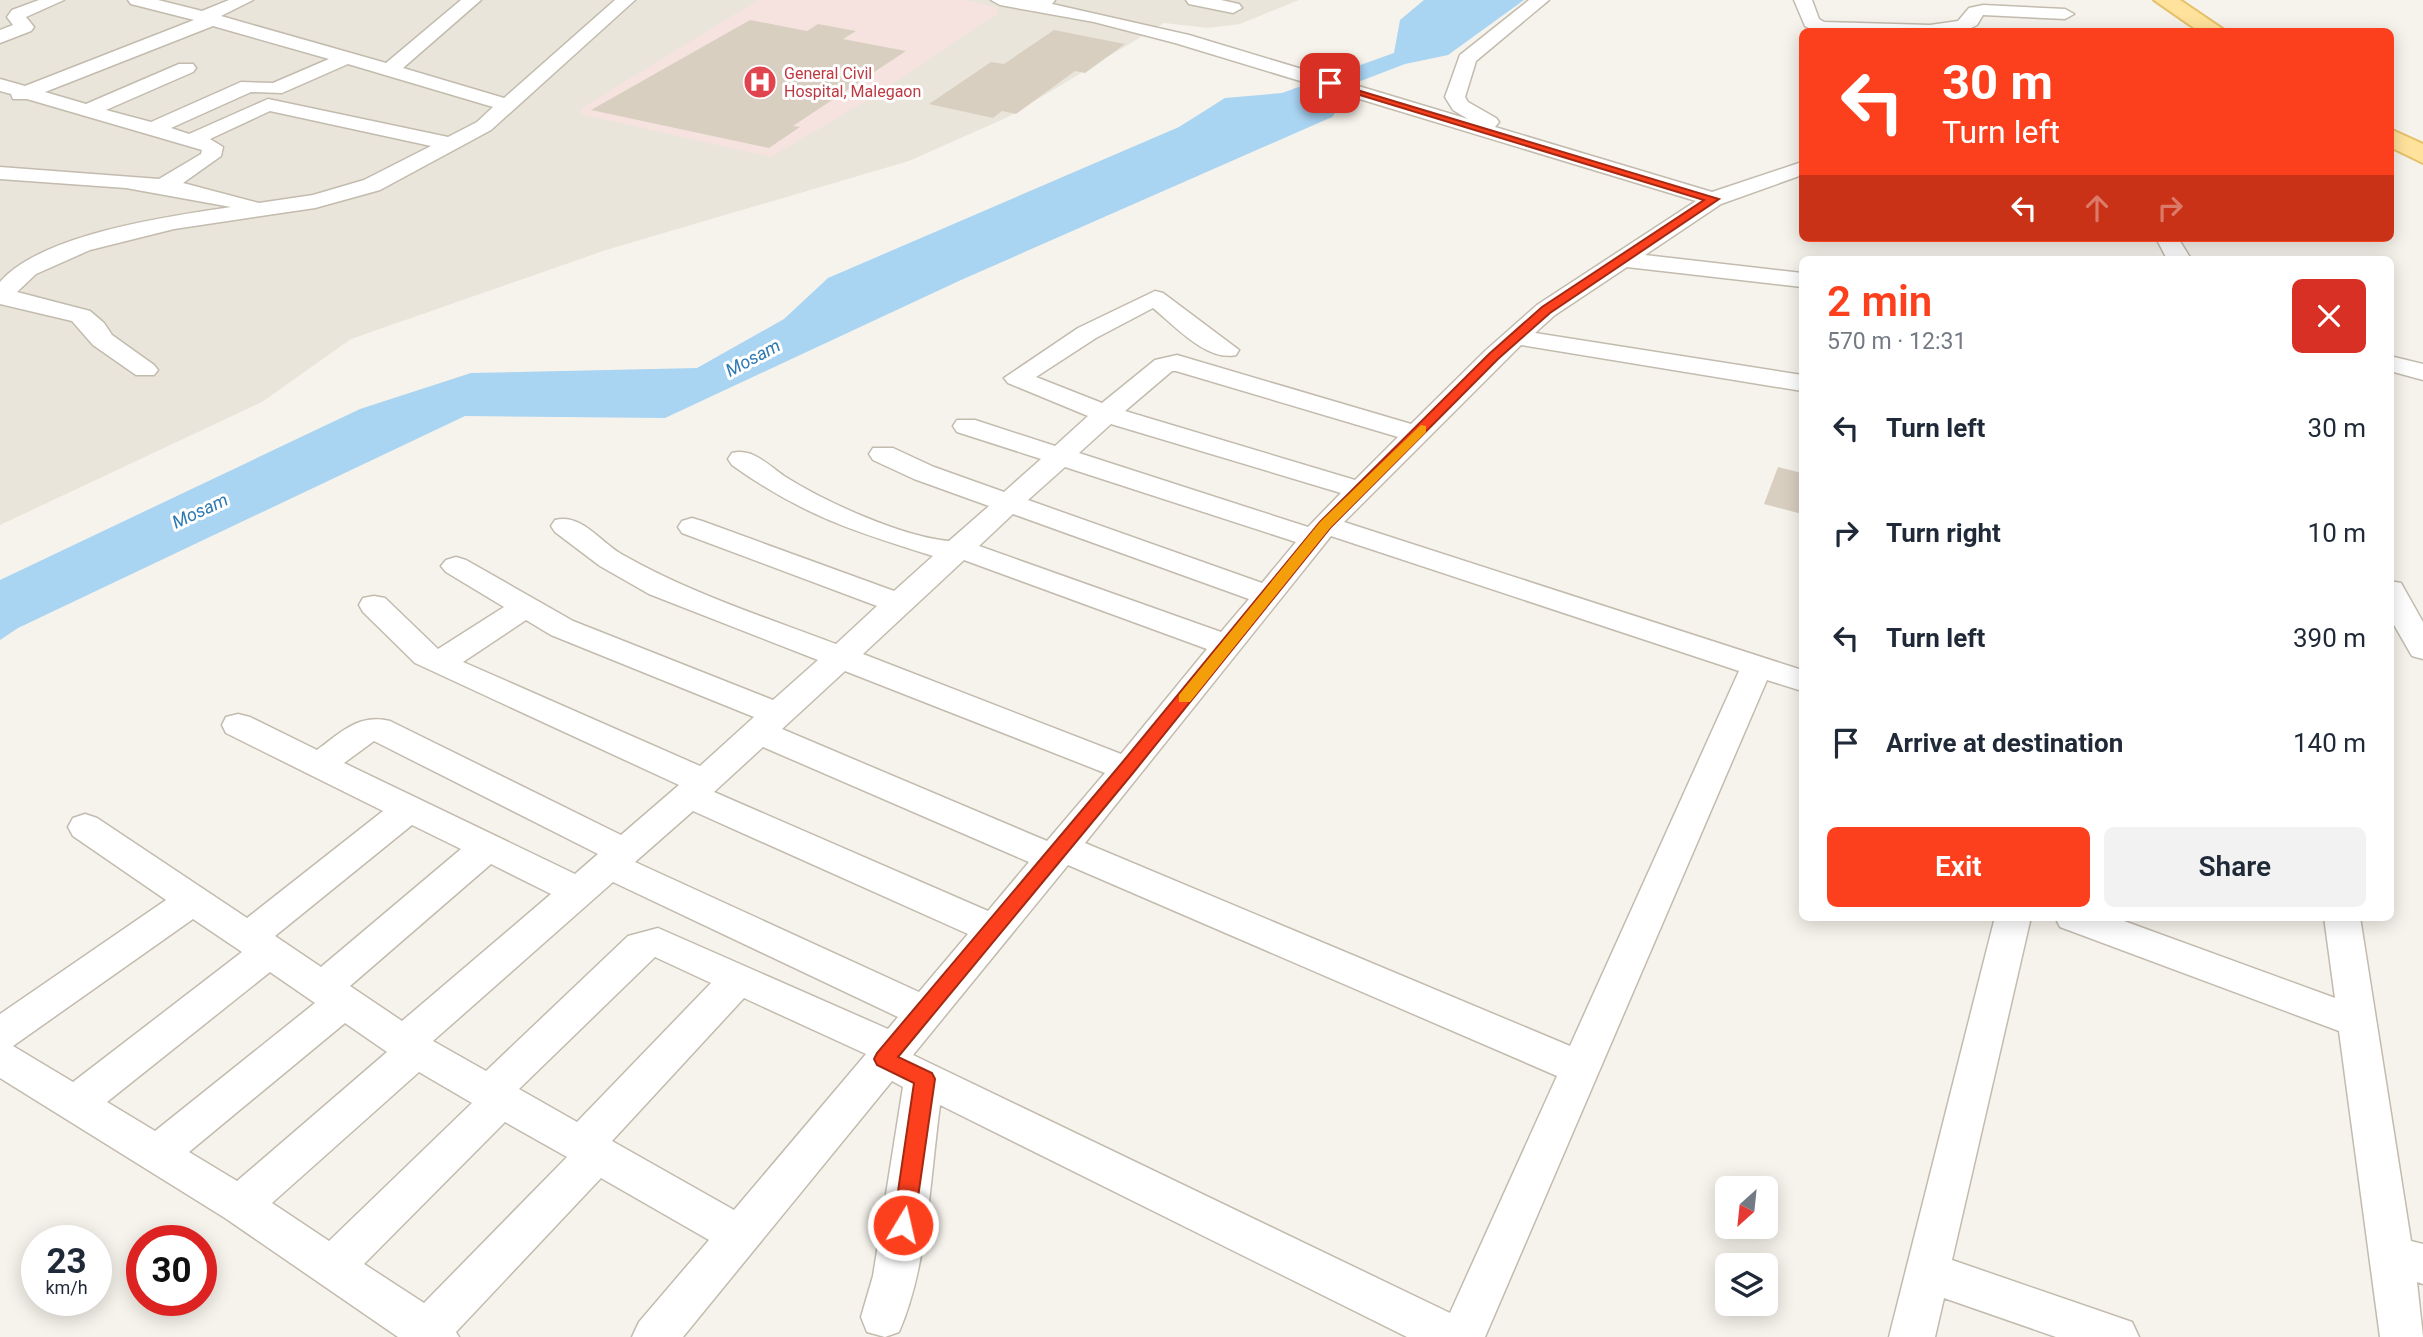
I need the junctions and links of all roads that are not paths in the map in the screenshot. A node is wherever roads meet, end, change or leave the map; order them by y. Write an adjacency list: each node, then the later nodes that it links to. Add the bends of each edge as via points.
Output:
1 (55, 0): 18 (street, via 18,15 25,27)
2 (138, 0): 14 (street)
3 (244, 0): 14 (street)
4 (472, 0): 21 (street)
5 (626, 0): 25 (street)
6 (1000, 0): 11 (street)
7 (1195, 0): 12 (street)
8 (1540, 0): 28 (street, via 1479,48 1461,69 1455,97 1460,106 1496,125)
9 (1803, 0): 15 (street, via 1811,22 1820,27)
10 (2165, 0): 17 (main road)
11 (1040, 3): 28 (street, via 1182,39)
12 (1233, 8)
13 (2065, 14): 16 (street, via 1983,10 1963,26)
14 (205, 18): 19 (street); 23 (street)
15 (1848, 28)
16 (1951, 28)
17 (2210, 28)
18 (0, 37)
19 (346, 58): 21 (street); 27 (street, via 275,89 248,86)
20 (186, 68): 26 (street)
21 (389, 70): 25 (street)
22 (0, 85): 23 (street)
23 (26, 93): 24 (street); 26 (street)
24 (0, 103)
25 (508, 104): 31 (street, via 484,126)
26 (88, 110): 27 (street)
27 (155, 128): 29 (street)
28 (1499, 133): 36 (street)
29 (194, 139): 31 (street, via 268,105); 35 (street, via 212,147 211,156)
30 (2394, 140): 32 (main road)
31 (453, 144): 37 (street, via 349,193)
32 (2423, 155)
33 (1799, 169): 36 (street)
34 (0, 173): 35 (street)
35 (166, 184): 37 (street)
36 (1713, 199): 38 (street)
37 (262, 208): 40 (street, via 109,237 61,252)
38 (1622, 259): 41 (street); 43 (street, via 1546,310)
39 (0, 260): 40 (street)
40 (28, 270): 42 (street)
41 (1799, 279)
42 (1, 296): 46 (street, via 81,316 102,340)
43 (1516, 337): 48 (street); 51 (street)
44 (1227, 350): 49 (street, via 1155,298 1017,376)
45 (2394, 364): 47 (street)
46 (145, 370)
47 (2423, 372)
48 (1799, 383)
49 (1106, 414): 51 (street, via 1164,365 1177,363); 53 (street); 55 (street)
50 (966, 426): 53 (street)
51 (1416, 434): 55 (street)
52 (883, 454): 56 (street)
53 (1058, 458): 56 (street); 59 (street)
54 (742, 459): 60 (street, via 785,489 852,522)
55 (1360, 490): 59 (street)
56 (1009, 502): 60 (street); 62 (street)
57 (565, 526): 69 (street, via 610,560 660,587)
58 (692, 527): 64 (street)
59 (1320, 531): 62 (street); 71 (street)
60 (955, 551): 64 (street); 67 (street)
61 (456, 566): 66 (street)
62 (1268, 595): 67 (street)
63 (2394, 597): 68 (street)
64 (897, 603): 69 (street)
65 (374, 605): 70 (street)
66 (526, 606): 70 (street); 73 (street, via 562,628)
67 (1227, 646): 76 (street)
68 (2423, 649)
69 (839, 658): 73 (street); 76 (street)
70 (439, 663): 77 (street)
71 (1757, 666): 72 (street); 98 (street)
72 (1799, 680)
73 (768, 723): 77 (street); 81 (street)
74 (238, 725): 75 (street)
75 (320, 764): 78 (street); 82 (street, via 366,730 378,729)
76 (1127, 769): 81 (street)
77 (696, 789): 82 (street); 88 (street)
78 (410, 808): 80 (street); 89 (street)
79 (85, 827): 84 (street)
80 (488, 846): 83 (street); 91 (street)
81 (1058, 853): 88 (street); 98 (street)
82 (617, 859): 83 (street); 92 (street)
83 (579, 891): 95 (street)
84 (193, 900): 89 (street); 94 (street)
85 (2011, 921): 108 (street)
86 (2084, 921): 93 (street)
87 (2342, 921): 93 (street)
88 (993, 929): 92 (street)
89 (258, 945): 91 (street); 101 (street)
90 (739, 978): 96 (street); 100 (street, via 658,942 641,946); 102 (street)
91 (332, 995): 95 (street); 103 (street)
92 (924, 1012): 96 (street)
93 (2355, 1021): 106 (street)
94 (0, 1035)
95 (411, 1047): 100 (street); 104 (street)
96 (889, 1054): 99 (street); 105 (street)
97 (0, 1058): 101 (street)
98 (1580, 1068): 113 (street)
99 (925, 1079): 109 (street, via 895,1276); 112 (street)
100 (495, 1096): 102 (street); 107 (street)
101 (75, 1104): 103 (street)
102 (589, 1150): 105 (street); 110 (street)
103 (157, 1154): 104 (street)
104 (240, 1205): 107 (street)
105 (738, 1234): 111 (street)
106 (2407, 1260): 116 (street)
107 (332, 1267): 110 (street)
108 (1927, 1272): 114 (street); 115 (street)
109 (883, 1317)
110 (431, 1334)
111 (655, 1337)
112 (1453, 1337)
113 (1462, 1337)
114 (1912, 1337)
115 (2116, 1337)
116 (2403, 1337)

